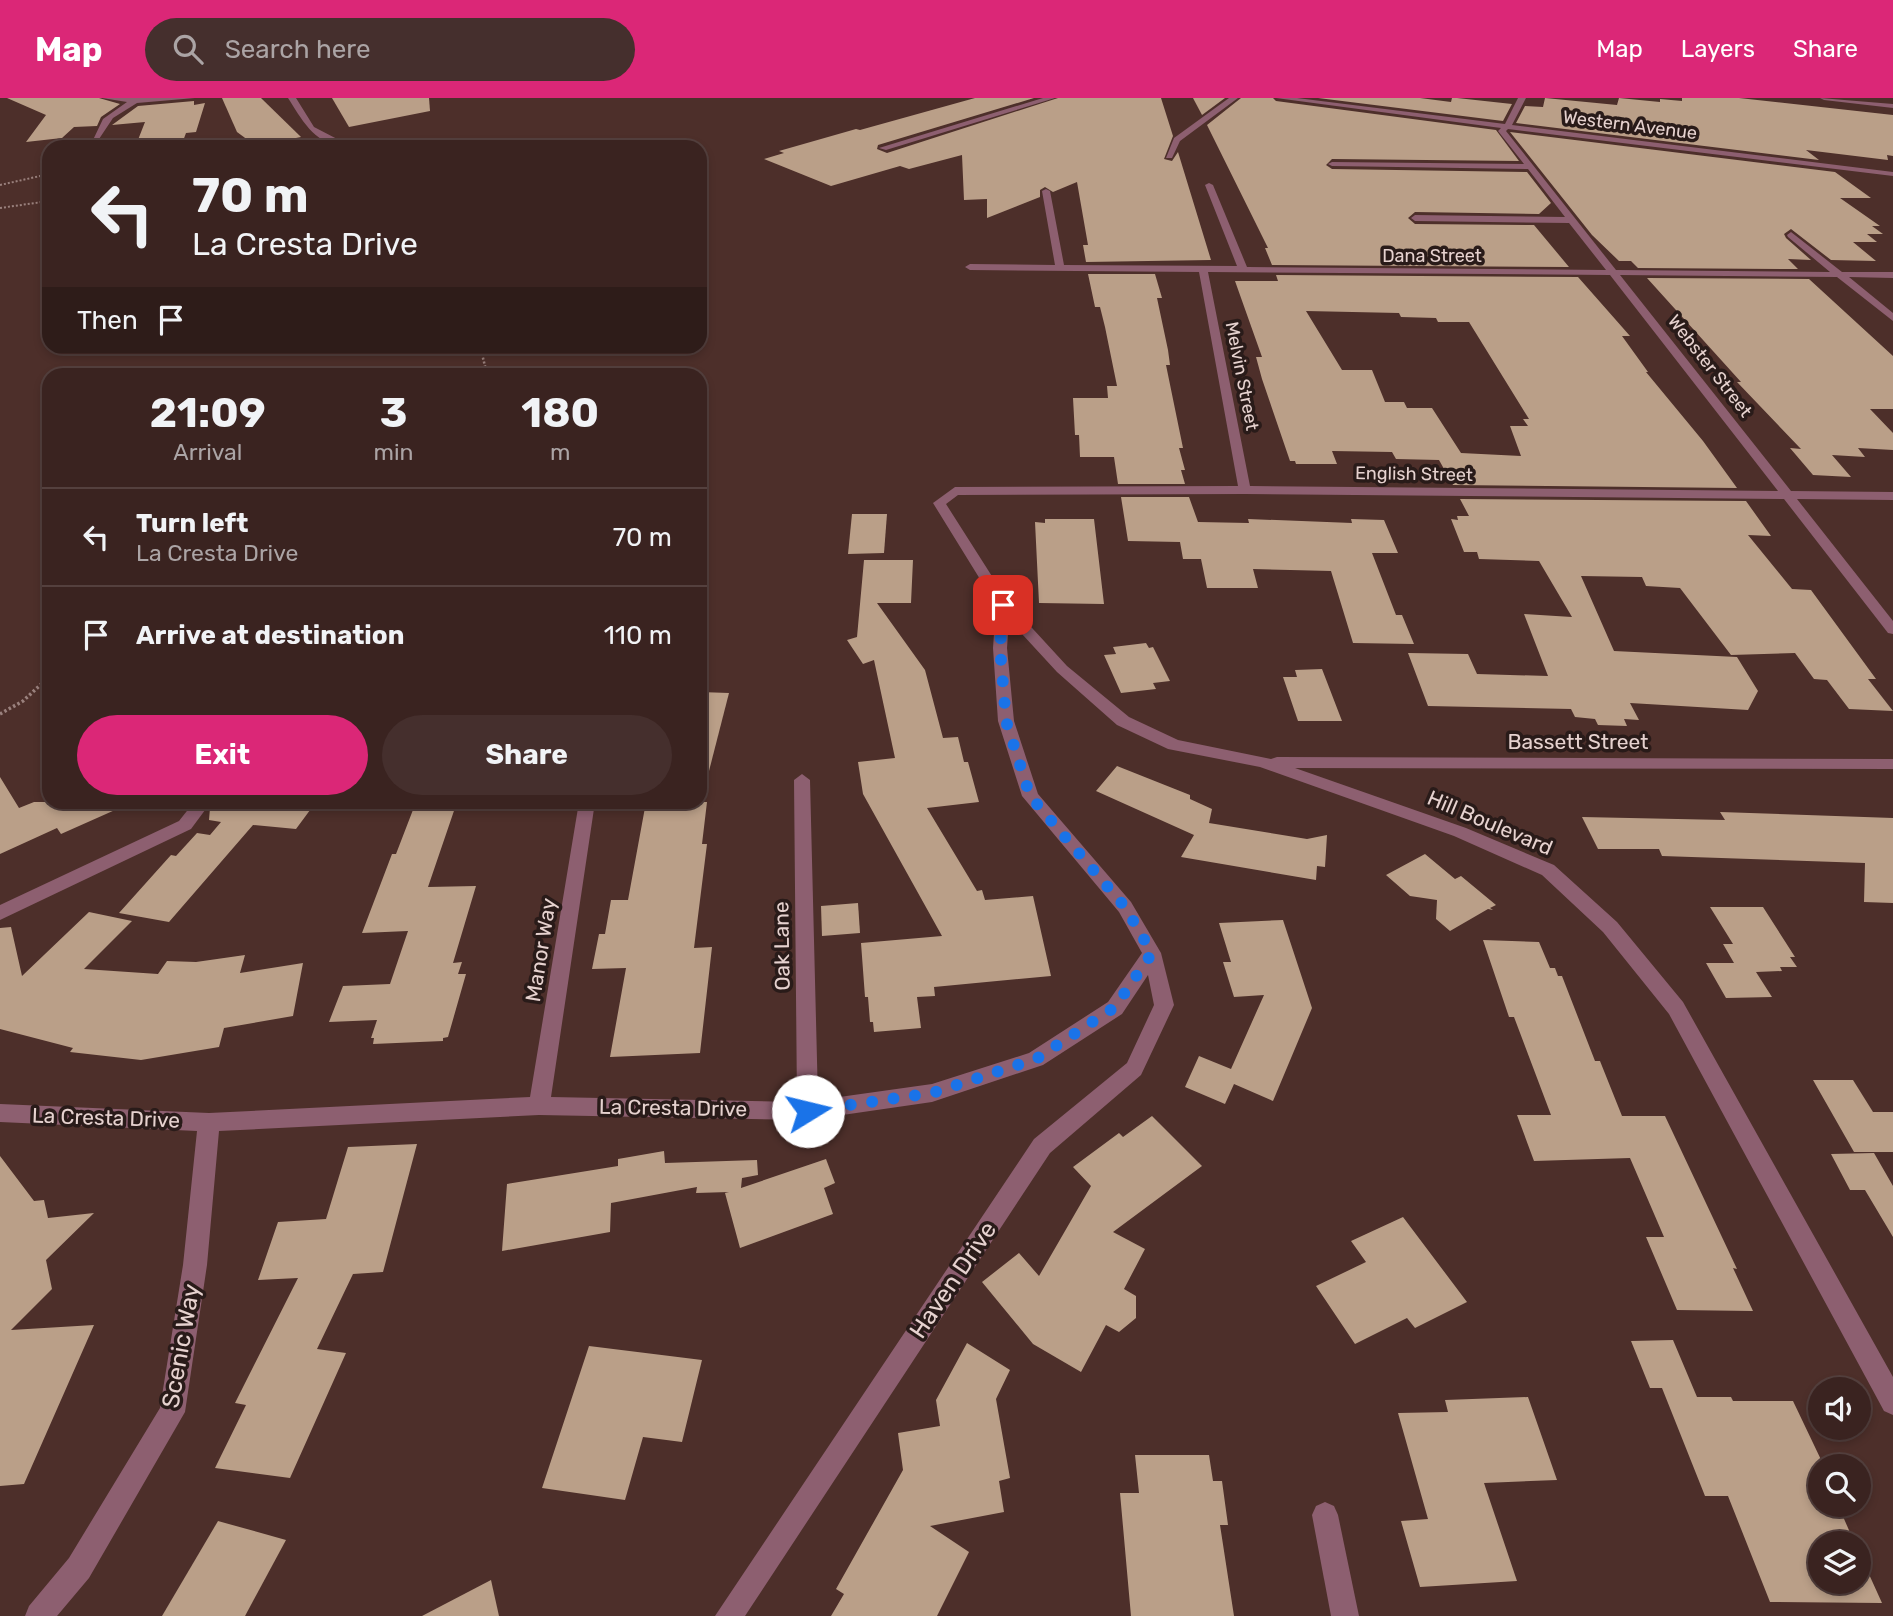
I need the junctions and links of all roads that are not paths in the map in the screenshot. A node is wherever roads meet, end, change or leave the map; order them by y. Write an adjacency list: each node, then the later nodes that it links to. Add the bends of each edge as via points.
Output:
1 (106, 98): 9 (street)
2 (191, 98): 9 (street)
3 (292, 98): 13 (street, via 311,129)
4 (1051, 98): 14 (street)
5 (1234, 98): 15 (street, via 1177,140)
6 (1280, 98): 11 (street, Western Avenue)
7 (1521, 98): 11 (street)
8 (1824, 98): 10 (street)
9 (135, 101): 12 (street, via 103,121)
10 (1893, 106)
11 (1508, 125): 17 (street, Webster Street, via 1502,131); 18 (street, Western Avenue)
12 (97, 140)
13 (332, 140)
14 (883, 148)
15 (1169, 156)
16 (1332, 164): 17 (street)
17 (1532, 167): 22 (street, Webster Street)
18 (1893, 174)
19 (1209, 185): 27 (street)
20 (1045, 191): 25 (street)
21 (1415, 218): 22 (street)
22 (1572, 220): 28 (street, Webster Street)
23 (1791, 235): 29 (street)
24 (970, 267): 25 (street, Dana Street)
25 (1060, 267): 26 (street, Dana Street)
26 (1203, 270): 27 (street, Dana Street); 32 (street, Melvin Street)
27 (1244, 271): 28 (street, Dana Street)
28 (1614, 273): 29 (street, Dana Street); 33 (street, Webster Street)
29 (1840, 275): 30 (street, Dana Street); 31 (street)
30 (1893, 275)
31 (1893, 318)
32 (1245, 489): 33 (street, English Street); 35 (street, English Street, via 955,491)
33 (1787, 495): 34 (street, English Street); 37 (street, Webster Street)
34 (1893, 496)
35 (939, 503): 36 (street, Hill Boulevard)
36 (1003, 605): 38 (street, Hill Boulevard, via 1062,669 1123,721 1174,744); 44 (street, via 1000,648 1006,721 1030,796 1125,907)
37 (1893, 630)
38 (1263, 762): 39 (street, Bassett Street); 49 (street, Hill Boulevard, via 1460,832 1548,870 1610,926 1676,1008)
39 (1893, 764)
40 (802, 780): 46 (street, Oak Lane)
41 (198, 809): 43 (street, via 185,825)
42 (586, 809): 45 (street, Manor Way)
43 (0, 913)
44 (1152, 953): 46 (street, La Cresta Drive, via 1115,1007 1036,1059 932,1093); 52 (street, Haven Drive, via 1164,1005 1134,1069 1042,1146)
45 (539, 1105): 46 (street, La Cresta Drive); 48 (street, La Cresta Drive)
46 (808, 1111)
47 (0, 1113): 48 (street, La Cresta Drive)
48 (209, 1122): 51 (street, Scenic Way, via 195,1265 172,1412 79,1568)
49 (1893, 1402)
50 (1325, 1515): 53 (street)
51 (39, 1616)
52 (729, 1616)
53 (1345, 1616)

